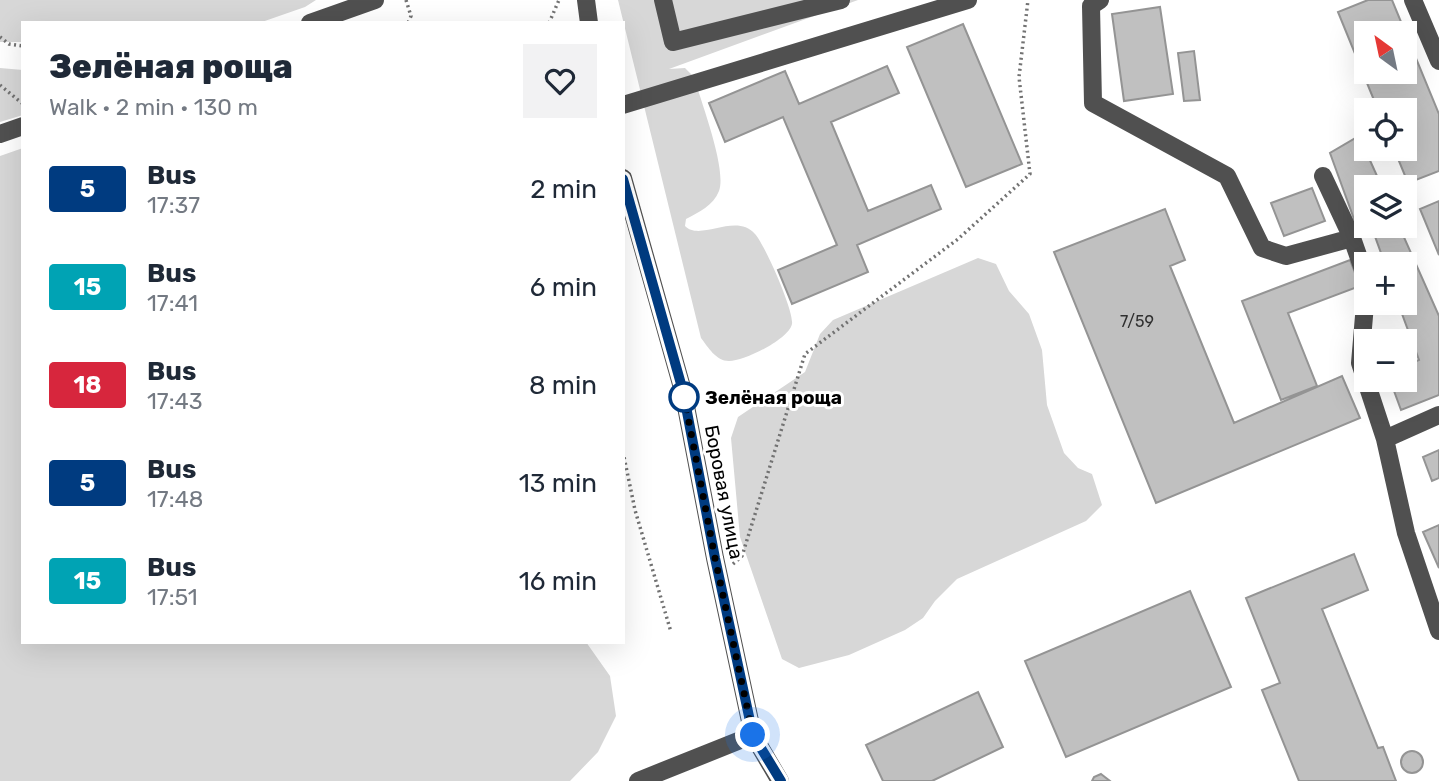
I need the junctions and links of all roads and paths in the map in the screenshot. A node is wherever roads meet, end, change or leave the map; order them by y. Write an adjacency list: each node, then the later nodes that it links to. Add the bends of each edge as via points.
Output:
1 (375, 0): 11 (street)
2 (406, 0): 12 (path)
3 (559, 0): 13 (path)
4 (586, 0): 14 (street)
5 (663, 0): 6 (street, via 673,42)
6 (841, 0)
7 (968, 0): 20 (street)
8 (1028, 0): 29 (path, via 1019,77 1030,174 958,239 805,354 742,556)
9 (1100, 0): 25 (street, via 1091,6 1093,103 1227,176 1262,248 1286,256)
10 (1413, 0): 17 (street)
11 (316, 21)
12 (409, 21)
13 (550, 21)
14 (589, 21)
15 (0, 37): 16 (path)
16 (21, 46)
17 (1439, 61)
18 (0, 85): 19 (path)
19 (21, 102)
20 (625, 104)
21 (21, 127): 22 (street)
22 (0, 134)
23 (1323, 176): 25 (street)
24 (625, 185): 29 (street, Боровая улица, via 683,391)
25 (1352, 238): 27 (street, via 1367,281 1360,363)
26 (1439, 415): 27 (street)
27 (1385, 439): 30 (street, via 1406,533)
28 (625, 462): 31 (path)
29 (720, 578): 32 (street, Боровая улица)
30 (1439, 631)
31 (671, 632)
32 (753, 735): 33 (street); 34 (street, Боровая улица)
33 (638, 781)
34 (780, 781)

